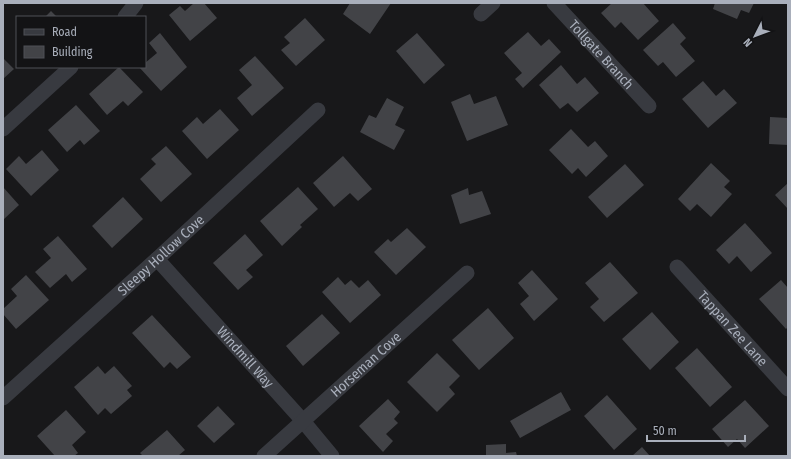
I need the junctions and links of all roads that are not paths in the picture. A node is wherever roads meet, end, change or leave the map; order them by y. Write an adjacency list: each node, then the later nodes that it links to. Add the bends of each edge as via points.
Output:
1 (136, 3): 5 (street)
2 (493, 3): 4 (street)
3 (554, 3): 7 (street, Tollgate Branch)
4 (481, 14)
5 (126, 16)
6 (70, 68): 9 (street)
7 (649, 106)
8 (318, 110): 10 (street, Sleepy Hollow Cove)
9 (3, 129)
10 (157, 259): 14 (street, Sleepy Hollow Cove); 15 (street, Windmill Way)
11 (677, 267): 13 (street, Tappan Zee Lane)
12 (467, 273): 15 (street, Horseman Cove)
13 (788, 389)
14 (3, 398)
15 (303, 421): 16 (street, Horseman Cove); 17 (street, Windmill Way)
16 (264, 456)
17 (332, 456)

